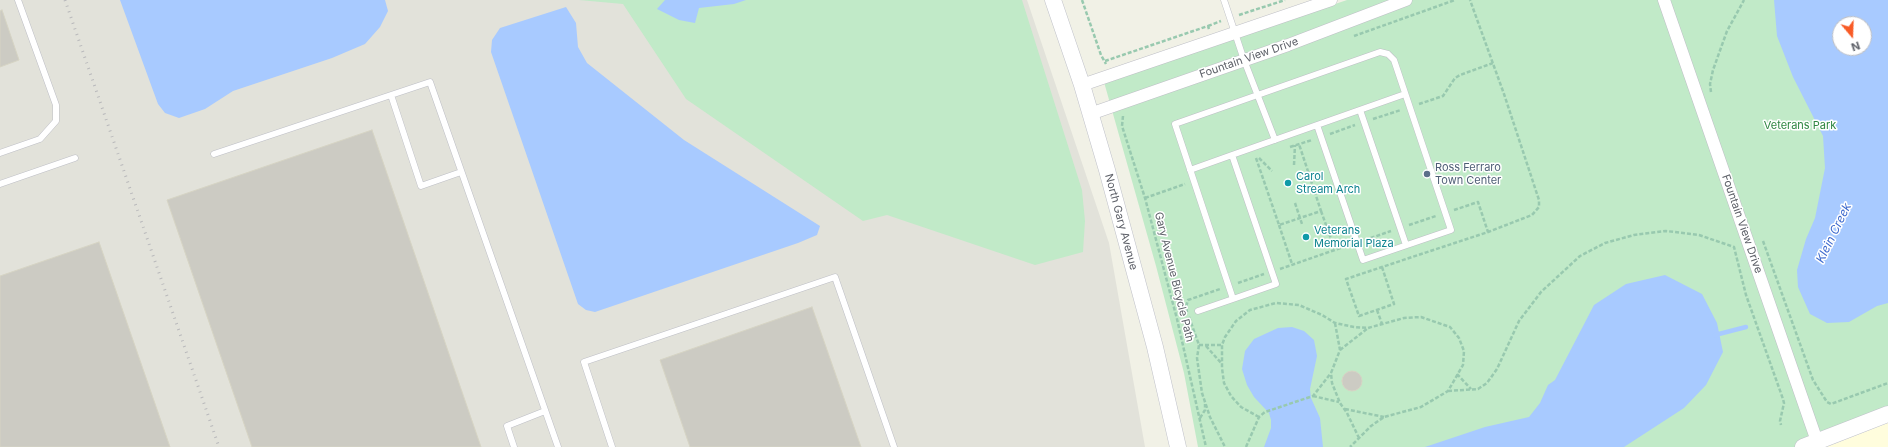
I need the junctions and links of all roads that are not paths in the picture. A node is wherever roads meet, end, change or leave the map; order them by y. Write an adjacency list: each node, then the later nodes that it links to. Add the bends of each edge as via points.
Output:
1 (18, 0): 17 (lane, via 56,105 56,121 40,140)
2 (1053, 0): 9 (street, North Gary Avenue)
3 (1224, 0): 7 (lane)
4 (1331, 0): 7 (street)
5 (1406, 0): 8 (street, Fountain View Drive)
6 (1664, 0): 29 (street, Fountain View Drive)
7 (1234, 33): 8 (lane); 9 (street)
8 (1244, 60): 12 (lane); 14 (street, Fountain View Drive)
9 (1082, 85): 14 (street, North Gary Avenue)
10 (1405, 94): 12 (lane, via 1394,60 1388,54 1380,52); 13 (lane); 24 (lane, via 1451,230)
11 (391, 95): 18 (lane); 22 (lane, via 430,82); 22 (lane, via 421,186)
12 (1259, 95): 16 (lane); 21 (lane, via 1175,124)
13 (1360, 110): 15 (lane); 24 (lane)
14 (1090, 114): 34 (street, North Gary Avenue, via 1155,347)
15 (1317, 125): 16 (lane); 24 (lane, via 1363,260)
16 (1275, 140): 19 (lane)
17 (0, 153)
18 (214, 154)
19 (1232, 155): 21 (lane); 25 (lane, via 1276,284)
20 (75, 158): 23 (lane)
21 (1190, 170): 25 (lane)
22 (462, 172): 27 (lane)
23 (0, 184)
24 (1406, 245)
25 (1233, 300): 26 (lane)
26 (1198, 311)
27 (545, 411): 30 (lane, via 507,426); 31 (lane)
28 (1888, 414): 29 (street)
29 (1813, 445)
30 (514, 447)
31 (558, 447)
32 (612, 447): 33 (lane, via 584,362 835,277)
33 (894, 447)
34 (1178, 447)

